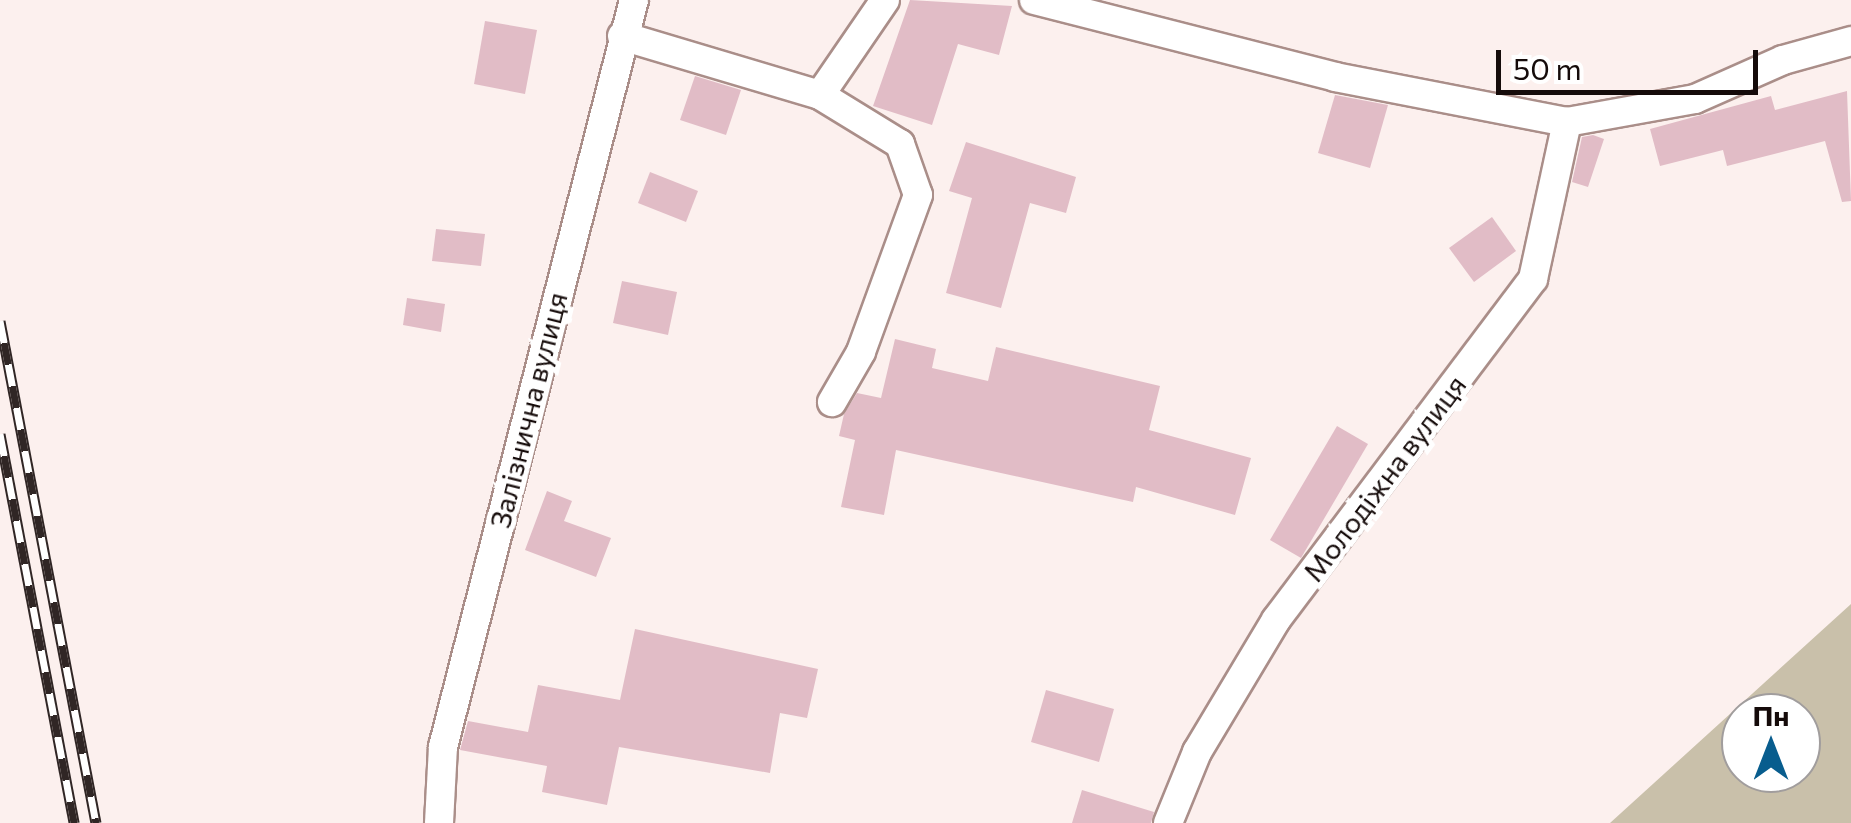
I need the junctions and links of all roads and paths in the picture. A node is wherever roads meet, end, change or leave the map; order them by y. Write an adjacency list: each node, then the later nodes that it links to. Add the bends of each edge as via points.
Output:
1 (634, 0): 4 (street, Залізнична вулиця)
2 (885, 0): 6 (street)
3 (1034, 0): 7 (street, via 1335,76)
4 (622, 36): 6 (street); 9 (street, Залізнична вулиця, via 443,747)
5 (1851, 41): 7 (street, via 1784,60 1696,99)
6 (820, 95): 8 (street, via 900,144 918,195 861,352)
7 (1567, 122): 10 (street, Молодіжна вулиця, via 1533,279 1276,620 1198,752)
8 (832, 402)
9 (439, 823)
10 (1168, 823)

